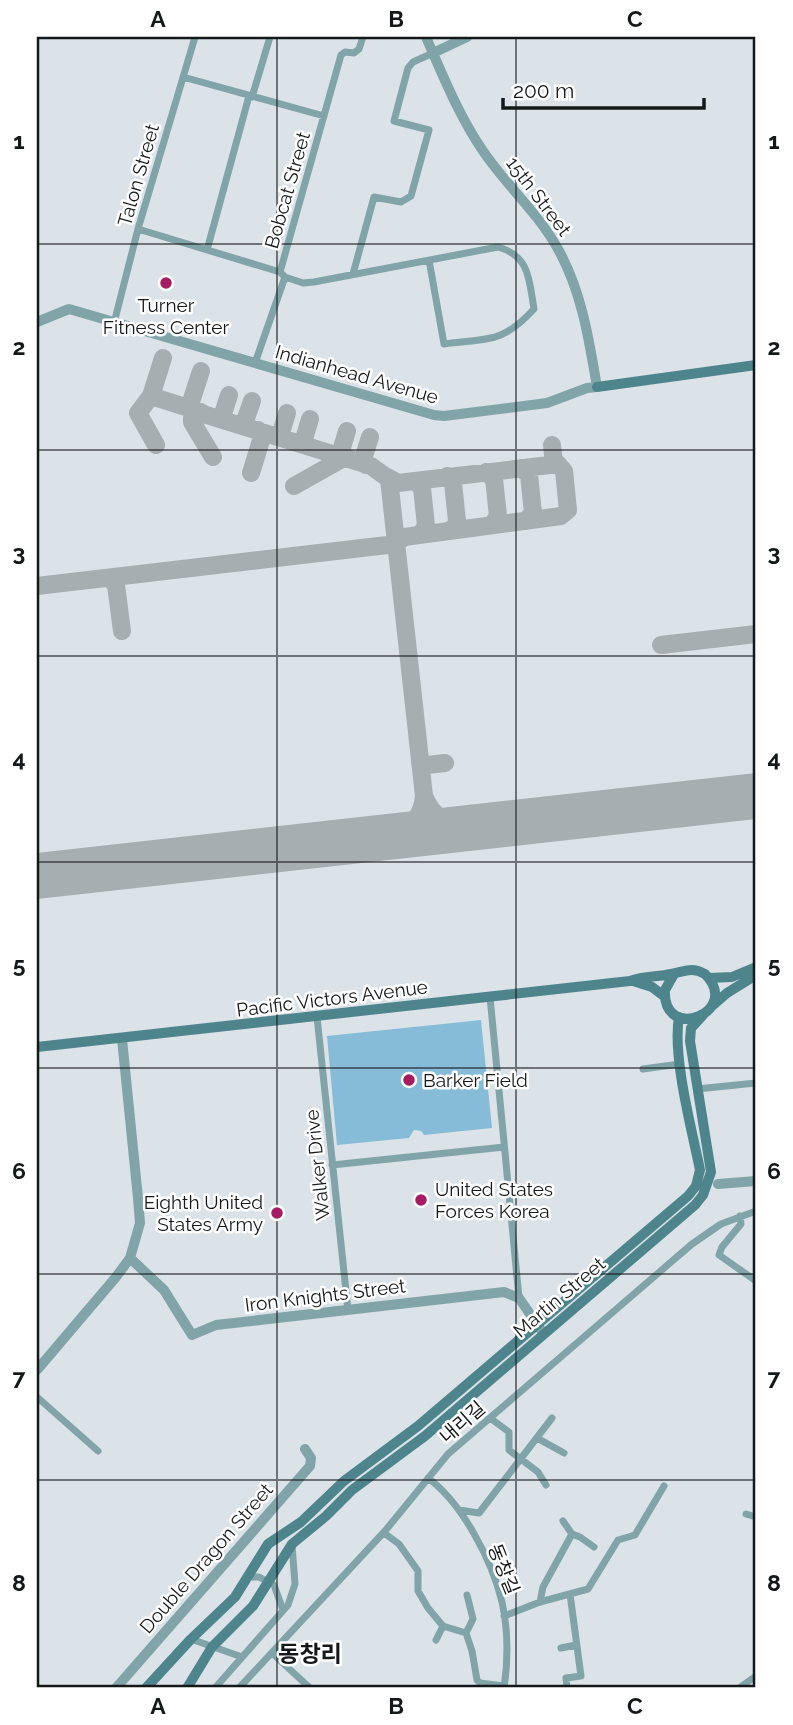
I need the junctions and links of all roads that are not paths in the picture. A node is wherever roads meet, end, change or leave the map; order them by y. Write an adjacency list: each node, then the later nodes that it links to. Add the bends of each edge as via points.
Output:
1 (195, 37): 7 (street, Talon Street)
2 (202, 37): 7 (street)
3 (270, 37): 10 (street)
4 (363, 37): 11 (street, Bobcat Street, via 359,49 341,55)
5 (426, 37): 8 (street, 15th Street)
6 (467, 37): 8 (street)
7 (191, 50): 9 (street, Talon Street)
8 (433, 53): 15 (street, via 408,68 394,121 429,130 411,196 401,202 374,197); 21 (street, 15th Street, via 484,152 558,250 590,336)
9 (183, 76): 10 (street); 12 (street, Talon Street)
10 (251, 97): 11 (street); 13 (street)
11 (324, 117): 16 (street, Bobcat Street)
12 (138, 229): 13 (street); 18 (street, Talon Street)
13 (207, 250): 16 (street)
14 (429, 260): 14 (street, via 444,344 502,337 534,309 523,261 510,250 498,247); 15 (street)
15 (352, 274): 16 (street, via 303,283)
16 (282, 275): 19 (street, Bobcat Street)
17 (37, 321): 18 (street, Indianhead Avenue, via 69,309)
18 (114, 323): 19 (street, Indianhead Avenue)
19 (255, 363): 21 (street, Indianhead Avenue, via 444,416 547,403)
20 (756, 365): 21 (main road, Indianhead Avenue)
21 (597, 387)
22 (756, 967): 25 (main road, via 732,977)
23 (674, 974): 25 (main road, via 692,969); 26 (main road, Pacific Victors Avenue); 27 (main road)
24 (756, 975): 29 (main road)
25 (709, 978): 29 (main road, via 715,992)
26 (630, 981): 27 (main road, via 646,984); 28 (main road, Pacific Victors Avenue)
27 (664, 996): 32 (main road, via 668,1008)
28 (490, 997): 31 (main road, Pacific Victors Avenue); 39 (street)
29 (712, 1006): 30 (main road)
30 (704, 1015): 32 (main road); 38 (main road, Martin Street, via 691,1028)
31 (317, 1017): 33 (main road, Pacific Victors Avenue); 40 (street, Walker Drive)
32 (680, 1017): 35 (main road, Martin Street)
33 (122, 1039): 34 (main road, Pacific Victors Avenue); 47 (street, via 140,1223)
34 (37, 1047)
35 (680, 1064): 36 (street); 51 (main road, Martin Street, via 700,1170 696,1186)
36 (643, 1069)
37 (756, 1083): 38 (street)
38 (697, 1089): 41 (main road, Martin Street)
39 (505, 1147): 40 (street); 49 (street)
40 (332, 1164): 50 (street, Walker Drive)
41 (711, 1172): 43 (street); 44 (main road, Martin Street)
42 (756, 1181): 43 (street)
43 (719, 1184): 44 (street)
44 (703, 1195): 51 (main road, Martin Street)
45 (756, 1211): 46 (street, 내리길)
46 (740, 1216): 48 (street, via 739,1228 719,1255); 54 (street, 내리길, via 692,1244)
47 (130, 1258): 50 (street, Iron Knights Street, via 164,1290 192,1335 216,1325); 52 (street)
48 (756, 1281)
49 (519, 1298): 50 (street, Iron Knights Street, via 504,1292); 51 (street)
50 (348, 1310)
51 (540, 1329): 70 (main road, Martin Street, via 425,1436 352,1490); 72 (main road, Martin Street, via 268,1544)
52 (37, 1370)
53 (37, 1397): 58 (street)
54 (490, 1418): 60 (street, via 509,1432 509,1450); 61 (street, 내리길)
55 (552, 1418): 56 (street)
56 (537, 1438): 59 (street); 60 (street)
57 (304, 1449): 90 (street, Double Dragon Street, via 311,1458 310,1466)
58 (98, 1451)
59 (564, 1453)
60 (521, 1458): 62 (street); 64 (street, via 478,1513)
61 (428, 1478): 64 (street, 동창길); 68 (street, 내리길)
62 (546, 1485)
63 (664, 1486): 74 (street, via 635,1535 618,1541 588,1589)
64 (459, 1510): 78 (street, 동창길, via 489,1565)
65 (746, 1514): 66 (street)
66 (756, 1517)
67 (563, 1521): 69 (street)
68 (384, 1532): 79 (street, via 418,1571 418,1591); 86 (street, 내리길)
69 (572, 1534): 71 (street); 76 (street, via 542,1587)
70 (292, 1544): 73 (main road, Martin Street); 77 (street, via 295,1584)
71 (594, 1548)
72 (249, 1577): 73 (street); 81 (main road, Martin Street)
73 (268, 1581): 77 (street, via 274,1585); 84 (main road, Martin Street, via 253,1606)
74 (570, 1594): 76 (street); 83 (street)
75 (467, 1595): 80 (street, via 473,1619)
76 (540, 1602): 78 (street)
77 (283, 1611): 87 (street)
78 (504, 1616): 89 (street, 동창길)
79 (443, 1626): 80 (street); 82 (street)
80 (466, 1633): 89 (street, via 477,1680)
81 (191, 1639): 84 (street); 91 (main road, Martin Street)
82 (436, 1640)
83 (576, 1645): 85 (street); 96 (street, via 581,1676 566,1678)
84 (212, 1647): 87 (street); 92 (main road, Martin Street)
85 (561, 1648)
86 (272, 1653): 94 (street, 내리길); 95 (street)
87 (243, 1655): 93 (street)
88 (756, 1676): 97 (street)
89 (504, 1687)
90 (116, 1688)
91 (150, 1688)
92 (187, 1688)
93 (215, 1688)
94 (239, 1688)
95 (310, 1688)
96 (567, 1688)
97 (739, 1688)

